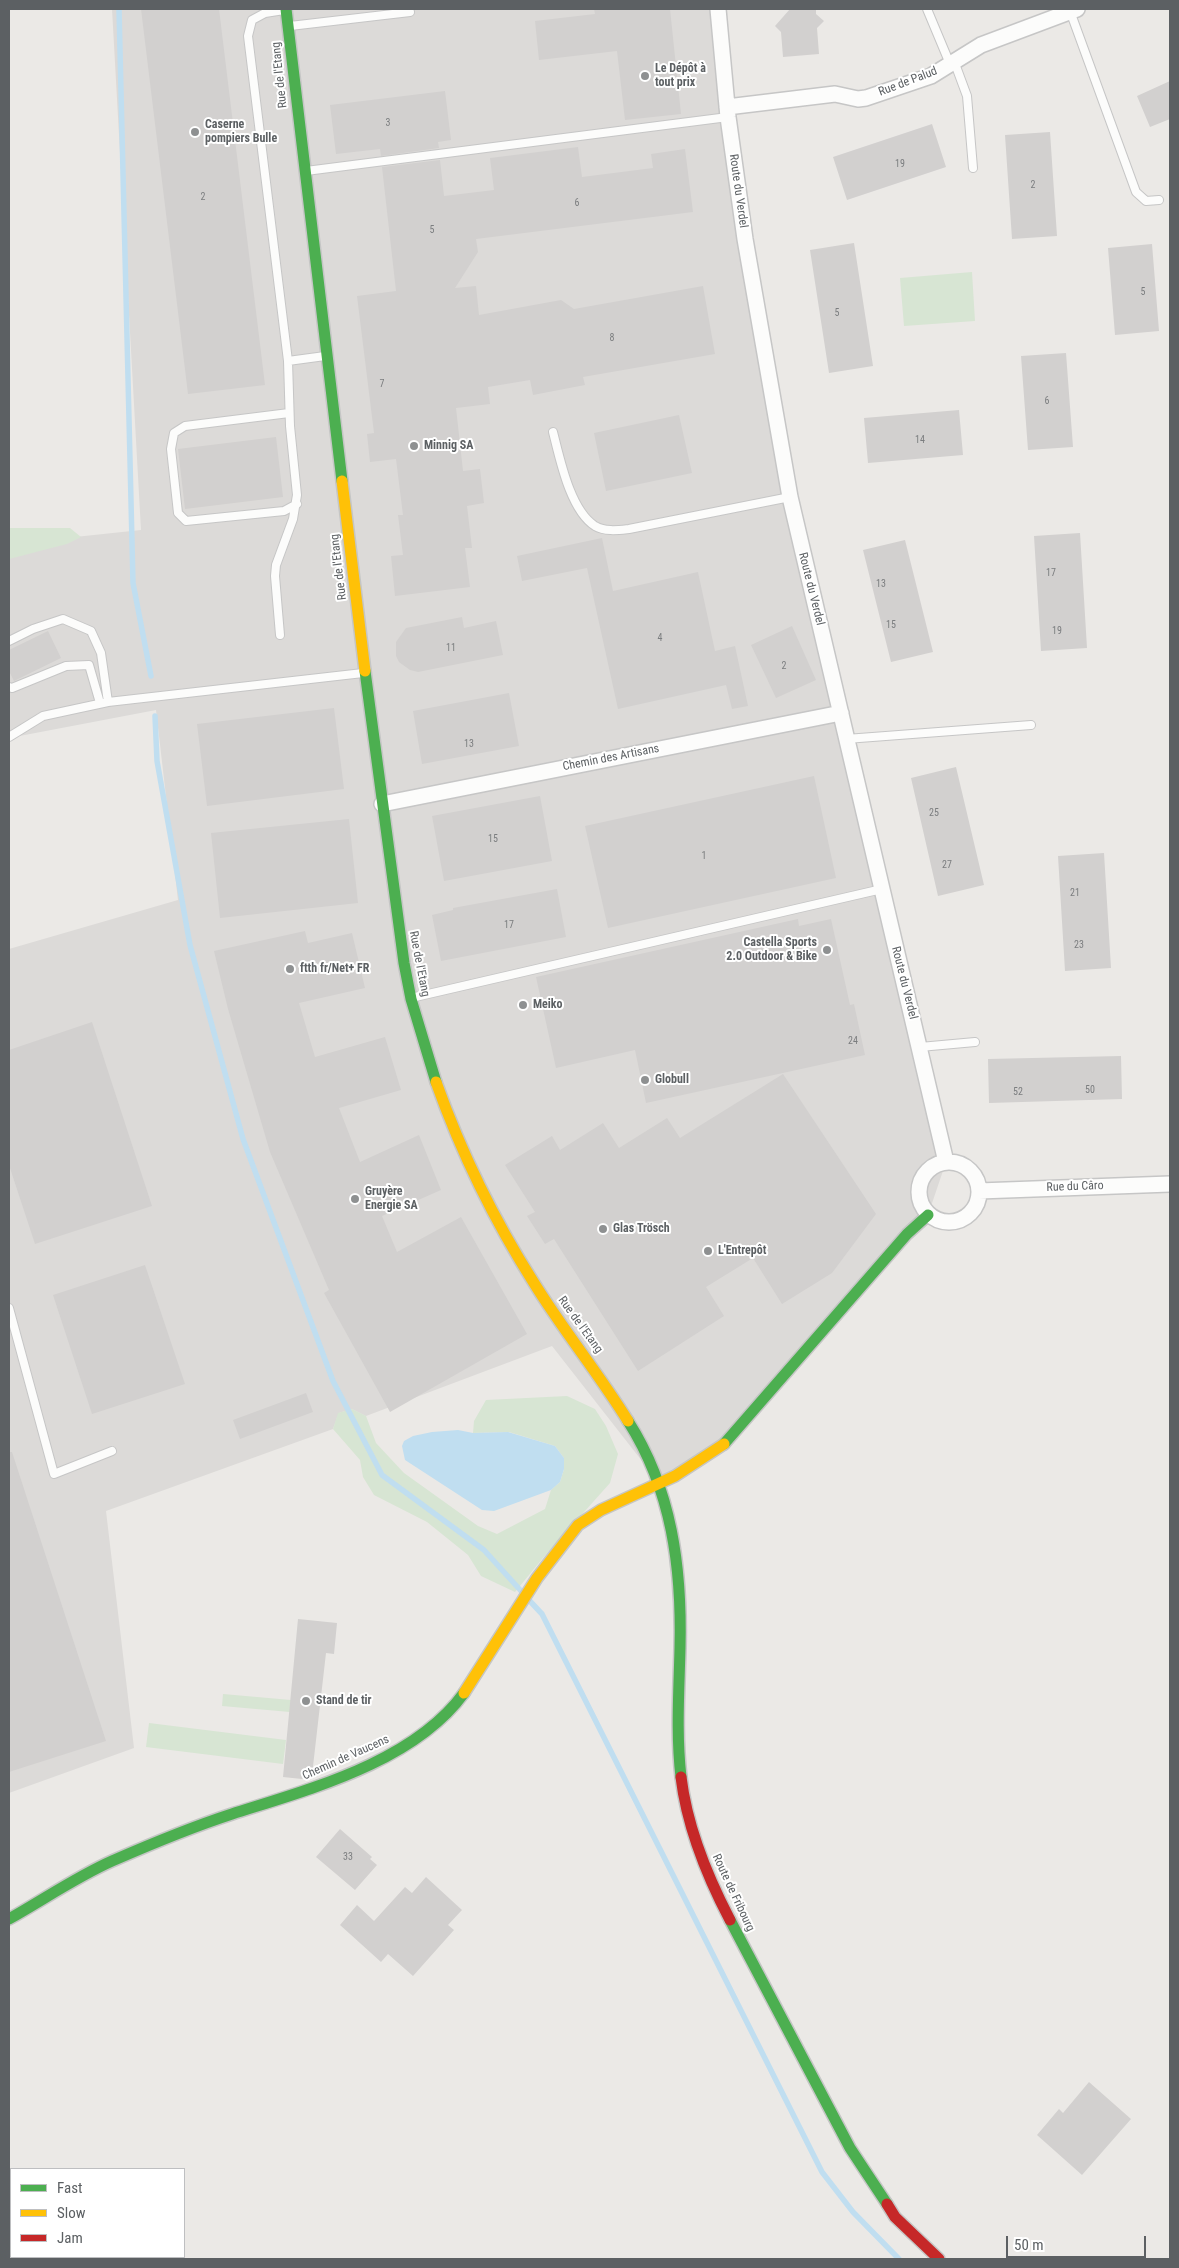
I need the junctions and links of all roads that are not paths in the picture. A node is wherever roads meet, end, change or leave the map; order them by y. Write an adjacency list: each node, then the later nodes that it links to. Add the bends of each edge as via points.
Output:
1 (286, 9): 6 (street, Rue de l'Etang); 13 (lane, via 265,13 252,20 248,36)
2 (718, 9): 8 (street, Route du Verdel)
3 (927, 9): 7 (lane)
4 (1074, 10): 7 (street, Rue de Palud, via 981,45); 11 (lane, via 1136,192 1146,201)
5 (410, 12): 6 (lane)
6 (288, 26): 10 (street, Rue de l'Etang)
7 (952, 63): 8 (street, Rue de Palud, via 931,76 866,98 835,94); 9 (lane, via 966,96)
8 (728, 112): 10 (lane); 16 (street, Route du Verdel, via 749,269)
9 (974, 168)
10 (304, 172): 12 (street, Rue de l'Etang)
11 (1159, 200)
12 (327, 356): 13 (lane); 20 (street, Rue de l'Etang)
13 (288, 361): 14 (lane)
14 (289, 413): 17 (lane); 17 (lane, via 185,426 174,433 171,449 178,513 186,521 284,511)
15 (553, 432): 16 (lane, via 578,506 596,527 605,530 629,529)
16 (790, 497): 24 (street, Route du Verdel)
17 (297, 504): 18 (lane, via 275,570)
18 (280, 634)
19 (9, 641): 22 (lane, via 63,619 91,631 101,653)
20 (365, 672): 22 (lane); 28 (street, Rue de l'Etang)
21 (9, 687): 23 (lane, via 30,682 66,666 89,665)
22 (108, 702): 23 (lane)
23 (100, 703): 26 (lane, via 43,716)
24 (841, 713): 27 (street, Route du Verdel); 28 (street, Chemin des Artisans)
25 (1031, 725): 27 (lane)
26 (9, 738)
27 (846, 740): 29 (street, Route du Verdel)
28 (382, 804): 30 (street, Rue de l'Etang, via 400,945)
29 (882, 889): 30 (lane); 32 (street, Route du Verdel)
30 (411, 998): 39 (street, Rue de l'Etang, via 458,1138 499,1222 557,1319 635,1429)
31 (975, 1042): 32 (lane)
32 (920, 1047): 33 (street, Route du Verdel)
33 (946, 1162): 35 (street, via 965,1166 978,1181); 36 (street, via 928,1170 918,1187 922,1207)
34 (1170, 1184): 35 (street, Rue du Câro)
35 (980, 1191): 36 (street, via 975,1208 962,1220 944,1222)
36 (928, 1215): 39 (street, via 907,1234 724,1444 705,1459)
37 (9, 1308): 38 (lane, via 54,1474)
38 (112, 1451)
39 (660, 1484): 40 (street, Chemin de Vaucens, via 587,1518 560,1546 470,1685 451,1711 424,1735 388,1756 296,1795 230,1815 110,1862); 41 (street, Route de Fribourg, via 674,1534 680,1576 679,1767 687,1813 703,1862 724,1909 850,2148 895,2217)
40 (9, 1919)
41 (939, 2259)

